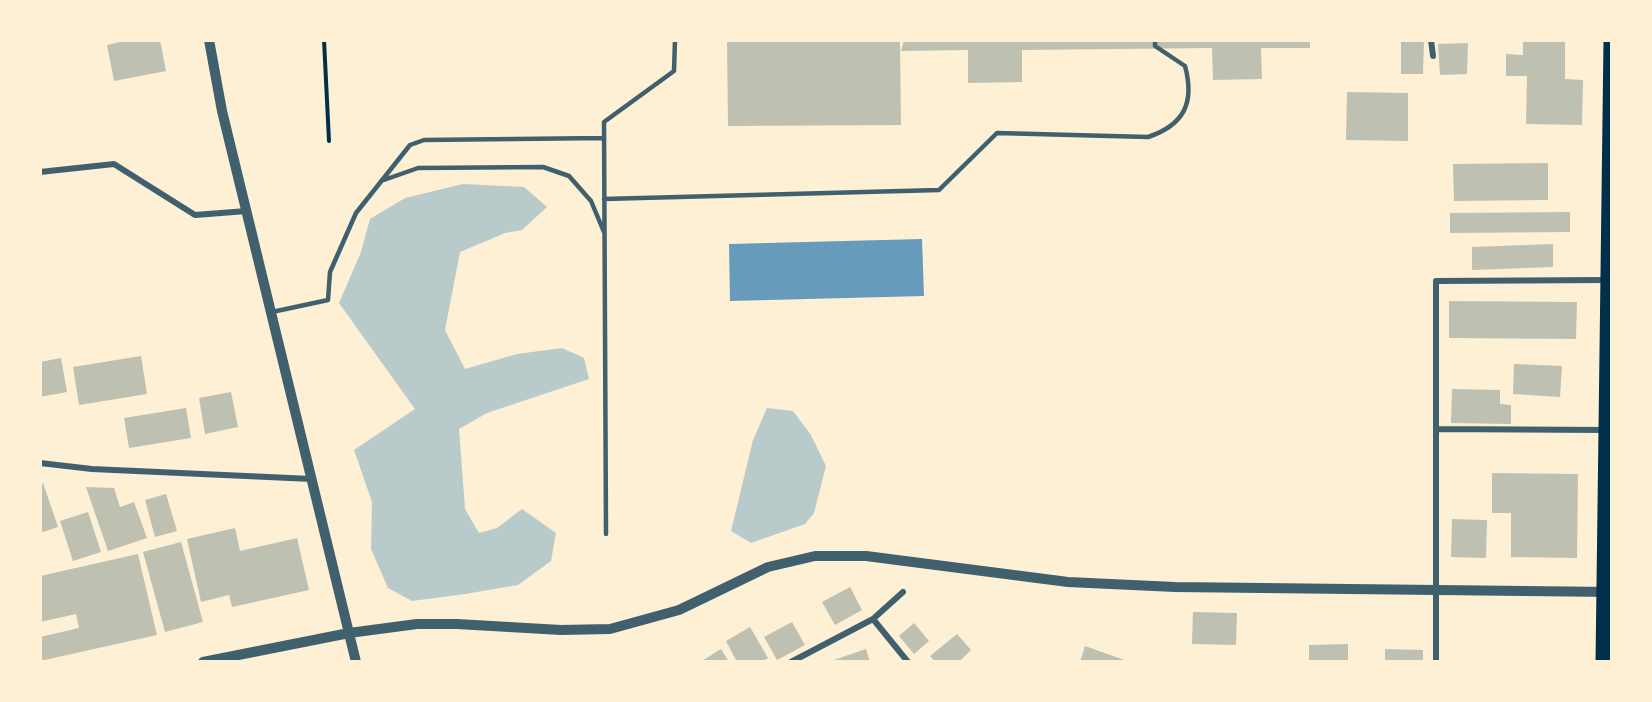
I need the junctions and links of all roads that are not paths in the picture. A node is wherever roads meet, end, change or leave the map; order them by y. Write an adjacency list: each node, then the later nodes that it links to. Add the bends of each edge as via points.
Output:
1 (209, 40): 11 (street)
2 (675, 40): 7 (lane, via 674,70 604,122)
3 (1155, 40): 10 (lane, via 1155,46 1185,66 1190,94 1179,119 1167,131 1148,137 998,133 939,190)
4 (1431, 40): 6 (street)
5 (1611, 40): 13 (main road)
6 (1434, 57)
7 (604, 138): 9 (lane, via 424,140 410,145); 10 (lane)
8 (40, 172): 11 (street, via 114,164 195,215)
9 (381, 181): 12 (lane, via 418,168 543,167 569,176 591,201); 14 (lane, via 356,213 344,238 330,272 328,300)
10 (604, 199): 12 (lane)
11 (247, 211): 14 (street)
12 (604, 234): 19 (lane)
13 (1606, 280): 15 (street, via 1436,281); 16 (main road)
14 (272, 312): 18 (street)
15 (1436, 429): 16 (street); 20 (street)
16 (1605, 430): 22 (main road)
17 (40, 462): 18 (street, via 92,469)
18 (312, 478): 24 (street)
19 (606, 534)
20 (1437, 589): 22 (street); 24 (street, via 1068,582 866,556 814,556 768,567 679,610 610,629 417,624); 29 (street)
21 (903, 592): 23 (street)
22 (1607, 592): 30 (main road)
23 (873, 619): 27 (street); 28 (street)
24 (349, 633): 25 (street); 26 (street)
25 (203, 662)
26 (356, 662)
27 (791, 662)
28 (908, 662)
29 (1436, 662)
30 (1603, 662)

